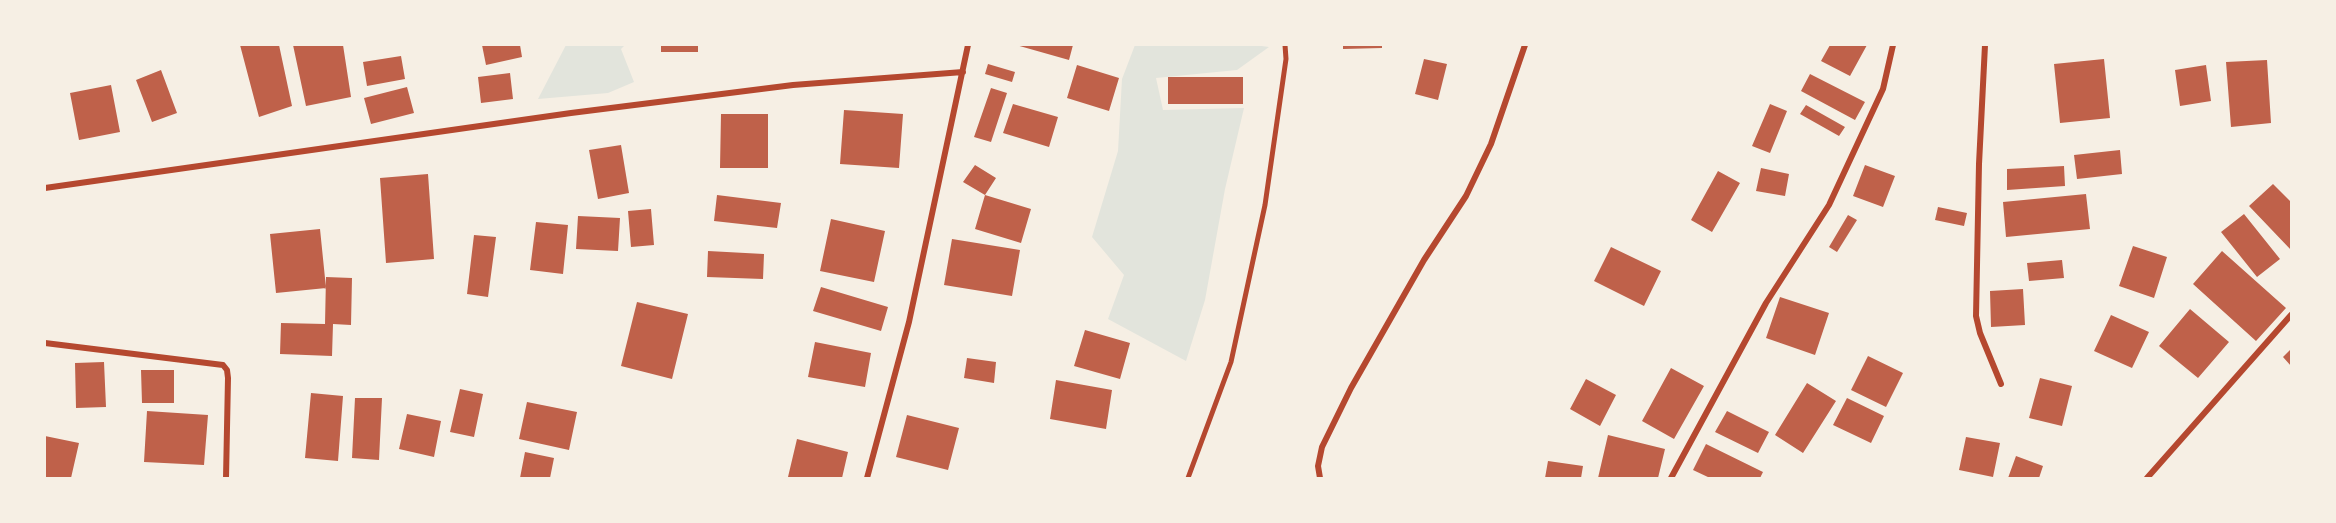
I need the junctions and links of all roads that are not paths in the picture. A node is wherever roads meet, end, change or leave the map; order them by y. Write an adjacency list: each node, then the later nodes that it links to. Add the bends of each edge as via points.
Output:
1 (968, 45): 6 (street)
2 (1285, 45): 13 (street, via 1265,205 1231,362)
3 (1525, 45): 14 (street, via 1491,144 1466,196 1424,260 1351,388 1322,447)
4 (1893, 45): 15 (street, via 1883,89 1829,205 1766,303)
5 (1985, 45): 10 (street, via 1976,316)
6 (963, 72): 7 (street, via 781,86); 12 (street, via 909,322)
7 (45, 188)
8 (2291, 315): 16 (street)
9 (45, 343): 11 (street, via 223,364 228,378)
10 (2001, 384)
11 (226, 478)
12 (867, 478)
13 (1188, 478)
14 (1320, 478)
15 (1671, 478)
16 (2147, 478)

